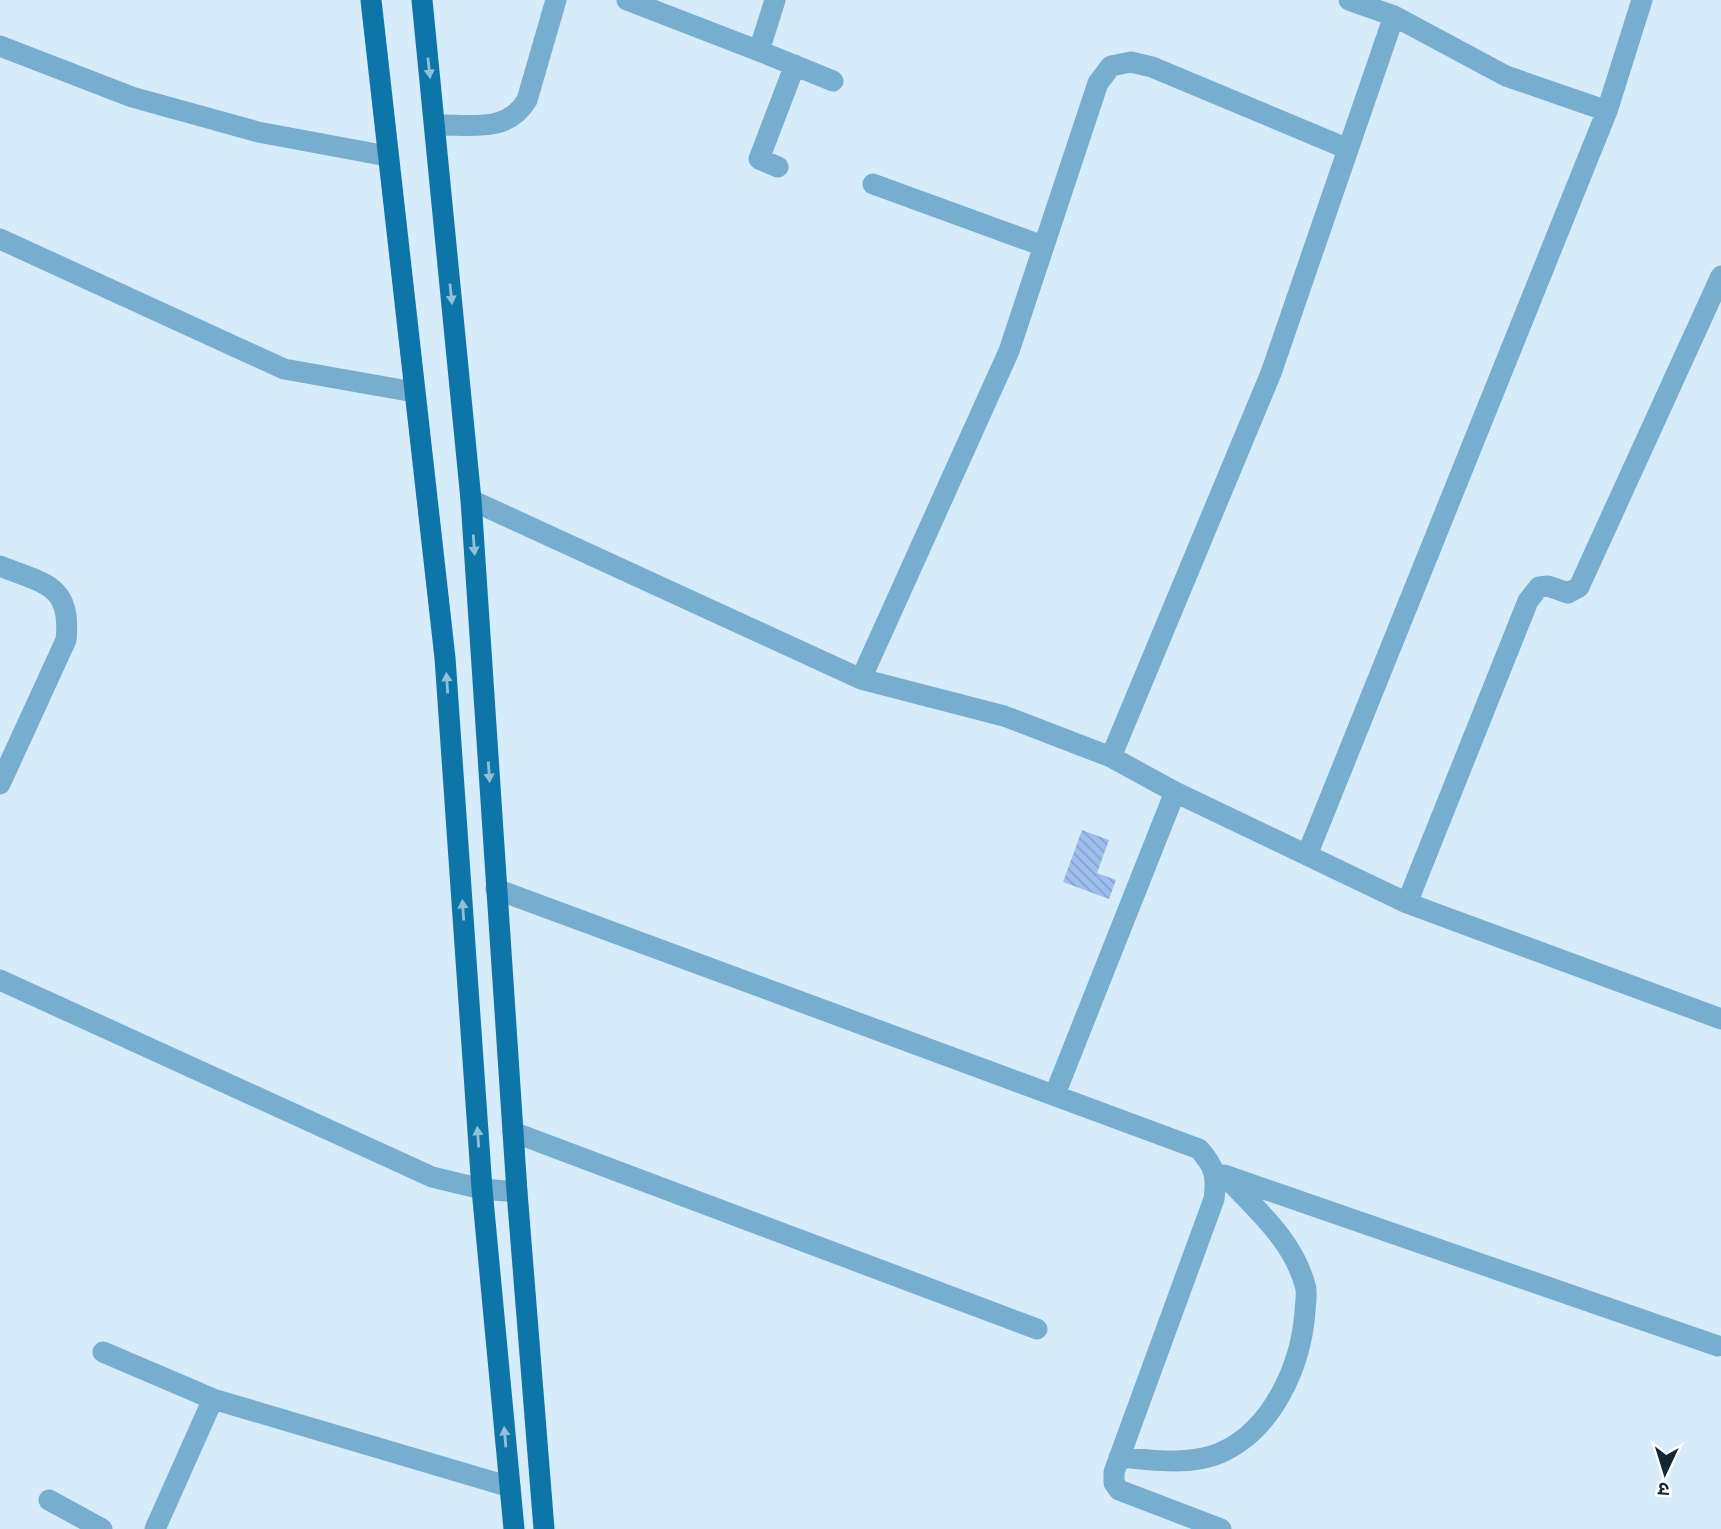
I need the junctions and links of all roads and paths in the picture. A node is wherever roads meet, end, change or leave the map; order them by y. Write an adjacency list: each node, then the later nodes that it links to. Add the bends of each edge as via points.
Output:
1 (371, 0): 16 (main road)
2 (422, 0): 14 (main road, one-way to 14)
3 (556, 0): 14 (street, via 527,100 518,114 505,123)
4 (627, 0): 10 (street)
5 (775, 0): 10 (street)
6 (1349, 0): 8 (street)
7 (1642, 0): 13 (street)
8 (1383, 9): 13 (street, via 1506,76); 15 (street)
9 (0, 46): 16 (street, via 157,104 258,132)
10 (759, 51): 11 (street)
11 (795, 65): 12 (street); 17 (street, via 759,159)
12 (834, 81)
13 (1607, 111): 29 (street)
14 (435, 125): 23 (main road, one-way to 23)
15 (1348, 149): 20 (street, via 1152,67 1131,62 1111,66 1098,83); 26 (street, via 1271,373)
16 (387, 156): 22 (main road)
17 (778, 167)
18 (873, 184): 20 (street)
19 (0, 239): 22 (street, via 284,369)
20 (1044, 246): 25 (street, via 1009,351)
21 (1721, 276): 31 (street, via 1579,587 1568,593 1539,587 1528,601)
22 (414, 391): 37 (main road, one-way to 22, via 445,658)
23 (471, 500): 25 (street); 30 (main road, one-way to 30)
24 (0, 566): 27 (street, via 55,589 68,618 66,640)
25 (861, 679): 26 (street, via 1004,716)
26 (1111, 757): 28 (street)
27 (0, 784)
28 (1175, 792): 29 (street); 34 (street)
29 (1307, 855): 31 (street)
30 (496, 889): 34 (street); 35 (main road)
31 (1407, 903): 33 (street)
32 (0, 979): 37 (street, via 432,1177)
33 (1721, 1019)
34 (1055, 1094): 36 (street, via 1199,1149)
35 (513, 1132): 38 (main road); 39 (street)
36 (1219, 1170): 40 (street); 43 (street, via 1214,1199); 43 (street, via 1287,1243 1306,1288 1303,1339 1288,1383 1257,1428 1220,1453 1172,1461)
37 (482, 1189): 38 (street); 44 (main road, one-way to 37)
38 (517, 1192): 49 (main road)
39 (1037, 1329)
40 (1718, 1346)
41 (103, 1352): 42 (street)
42 (212, 1399): 44 (street); 47 (street)
43 (1119, 1457): 50 (street, via 1114,1483 1119,1490)
44 (510, 1487): 48 (main road)
45 (50, 1500): 46 (street)
46 (102, 1529)
47 (155, 1529)
48 (514, 1529)
49 (544, 1529)
50 (1221, 1529)

